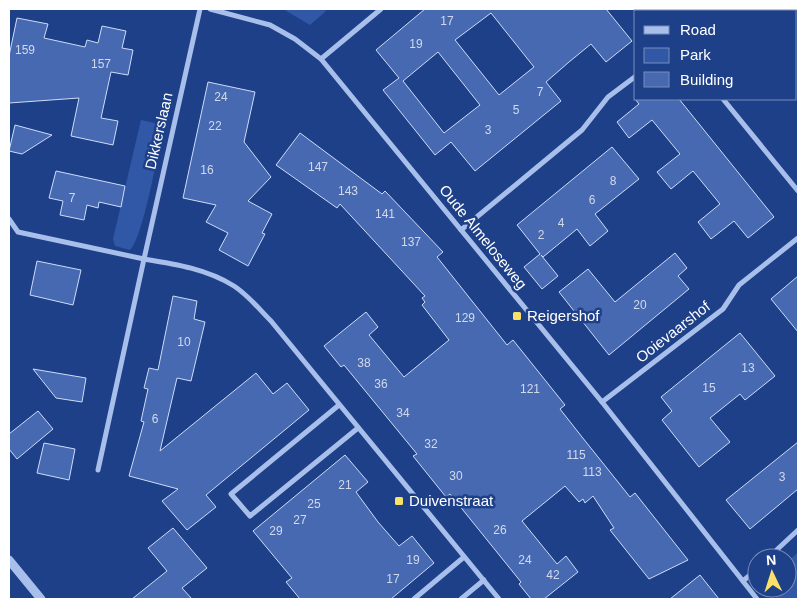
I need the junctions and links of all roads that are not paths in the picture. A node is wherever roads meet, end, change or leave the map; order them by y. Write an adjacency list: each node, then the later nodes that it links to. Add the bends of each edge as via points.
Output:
1 (200, 9): 11 (street, Dikkerslaan)
2 (210, 9): 4 (street, Oude Almeloseweg, via 270,25)
3 (380, 9): 4 (street)
4 (321, 59): 9 (street, Oude Almeloseweg)
5 (634, 78): 9 (street, via 608,97 582,130)
6 (724, 100): 7 (street)
7 (798, 191)
8 (9, 220): 11 (street, via 18,232)
9 (461, 230): 12 (street, Oude Almeloseweg)
10 (798, 238): 12 (street, Ooievaarshof, via 739,284 723,309)
11 (144, 259): 13 (street, via 205,273 235,287 271,321); 15 (street, Dikkerslaan)
12 (602, 402): 22 (street, Oude Almeloseweg)
13 (339, 405): 14 (street); 14 (street, via 231,494 250,516)
14 (358, 428): 18 (street)
15 (98, 470)
16 (798, 530): 17 (street)
17 (779, 548)
18 (464, 557): 21 (street); 24 (street)
19 (9, 560): 23 (street)
20 (747, 578): 22 (street)
21 (484, 580): 25 (street); 26 (street)
22 (743, 581): 27 (street, Oude Almeloseweg)
23 (41, 599)
24 (414, 599)
25 (461, 599)
26 (499, 599)
27 (757, 599)

